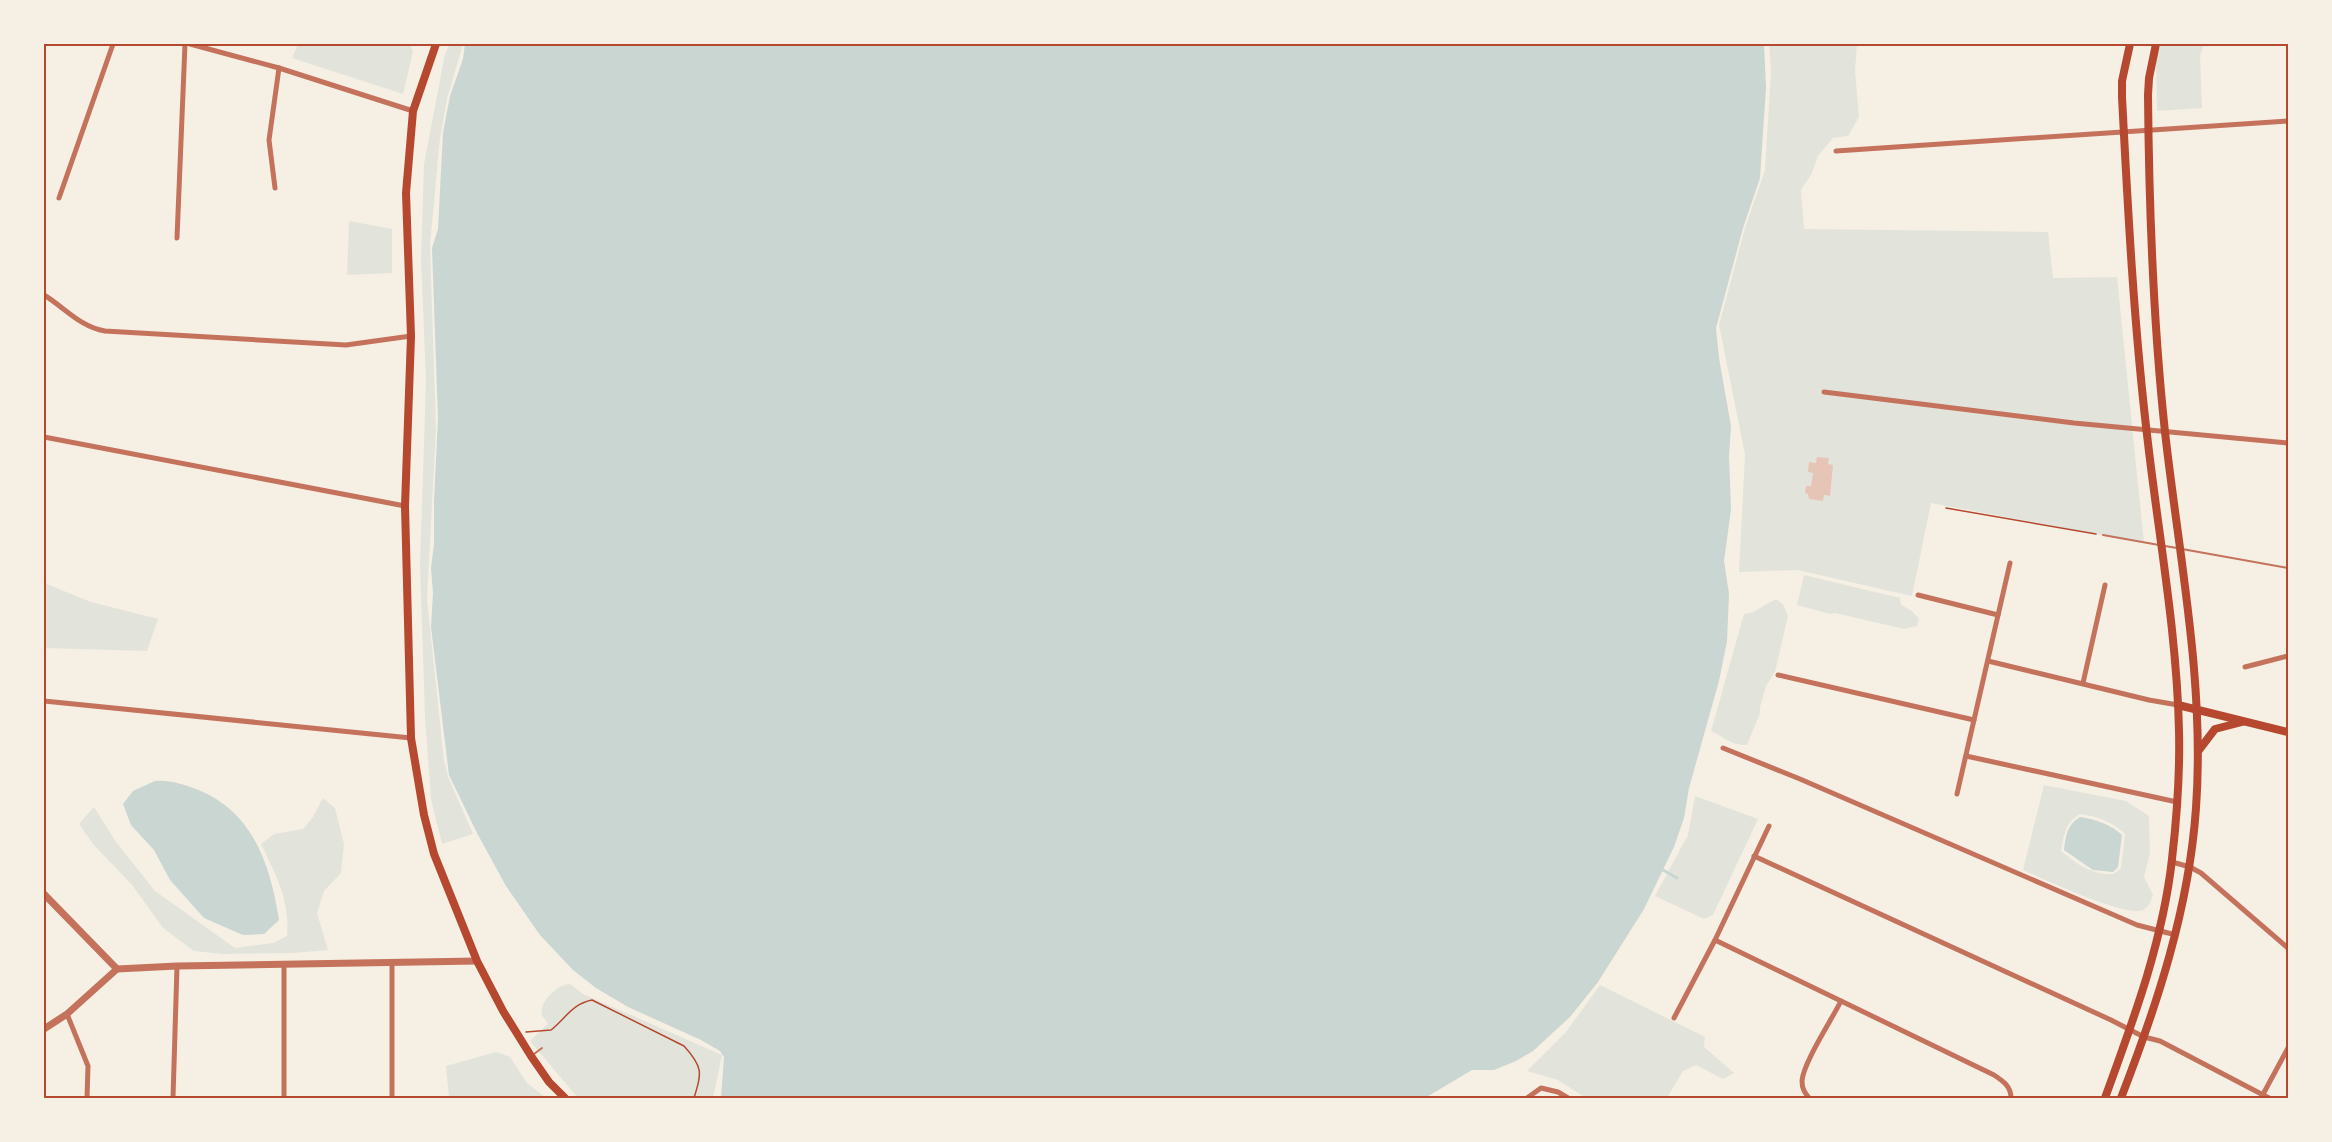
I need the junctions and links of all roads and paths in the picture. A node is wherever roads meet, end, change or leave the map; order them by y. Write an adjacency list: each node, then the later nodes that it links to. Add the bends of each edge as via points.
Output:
1 (113, 44): 14 (street)
2 (185, 44): 15 (street)
3 (190, 44): 7 (street)
4 (436, 44): 8 (main road)
5 (2130, 44): 11 (main road, via 2122,81)
6 (2156, 44): 10 (main road, via 2149,78)
7 (279, 68): 8 (street); 13 (street, via 269,140)
8 (413, 111): 17 (main road, via 406,193)
9 (2289, 121): 10 (street)
10 (2149, 131): 11 (street); 20 (main road, via 2153,276)
11 (2124, 132): 12 (street); 19 (main road)
12 (1836, 151)
13 (275, 188)
14 (59, 198)
15 (177, 237)
16 (44, 295): 17 (street, via 79,321 105,331 346,345)
17 (411, 336): 23 (main road)
18 (1824, 392): 19 (street)
19 (2146, 429): 20 (street); 26 (main road)
20 (2165, 431): 22 (street); 27 (main road)
21 (44, 437): 23 (street)
22 (2289, 443)
23 (405, 506): 44 (main road)
24 (1946, 508): 25 (path)
25 (2103, 535): 26 (lane)
26 (2161, 546): 27 (lane); 39 (main road)
27 (2180, 549): 29 (lane); 40 (main road)
28 (2010, 563): 32 (street)
29 (2289, 568)
30 (2105, 585): 37 (street)
31 (1918, 595): 32 (street)
32 (1998, 615): 34 (street)
33 (2289, 656): 35 (street)
34 (1988, 662): 37 (street); 41 (street)
35 (2245, 667)
36 (1778, 675): 41 (street)
37 (2083, 683): 39 (street)
38 (44, 702): 44 (street)
39 (2178, 705): 40 (main road); 49 (main road)
40 (2198, 710): 42 (main road); 46 (main road)
41 (1974, 720): 47 (street)
42 (2246, 722): 43 (main road); 46 (main road, via 2215,729)
43 (2289, 732)
44 (411, 738): 59 (main road, via 434,854)
45 (1723, 748): 55 (street, via 2137,925)
46 (2198, 751): 53 (main road)
47 (1966, 756): 48 (street); 49 (street)
48 (1957, 794)
49 (2177, 802): 52 (main road)
50 (1769, 826): 51 (street)
51 (1754, 856): 57 (street); 68 (street)
52 (2172, 862): 53 (street); 55 (main road)
53 (2190, 867): 56 (main road); 58 (street)
54 (44, 894): 63 (street)
55 (2160, 930): 56 (street); 68 (main road)
56 (2176, 935): 70 (main road)
57 (1715, 940): 64 (street); 66 (street)
58 (2289, 948)
59 (477, 962): 60 (street); 69 (main road)
60 (392, 963): 61 (street); 78 (street)
61 (284, 964): 62 (street); 77 (street)
62 (177, 966): 63 (street); 76 (street)
63 (117, 969): 65 (street)
64 (1841, 1001): 83 (street, via 1804,1074 1803,1091); 84 (street, via 1994,1075 2011,1090)
65 (67, 1014): 67 (street); 75 (street, via 88,1066)
66 (1674, 1018)
67 (44, 1029)
68 (2130, 1031): 70 (street); 85 (main road)
69 (516, 1032): 73 (main road); 80 (path, via 550,1030 580,1002 592,1000 684,1046 701,1074)
70 (2145, 1037): 74 (street, via 2160,1041); 86 (main road)
71 (542, 1048): 73 (lane)
72 (2289, 1048): 74 (street)
73 (531, 1056): 79 (main road)
74 (2262, 1097): 87 (street)
75 (87, 1098)
76 (173, 1098)
77 (284, 1098)
78 (392, 1098)
79 (565, 1098)
80 (694, 1098)
81 (1527, 1098): 82 (street, via 1541,1088)
82 (1568, 1098)
83 (1809, 1098)
84 (2011, 1098)
85 (2105, 1098)
86 (2121, 1098)
87 (2269, 1098)

